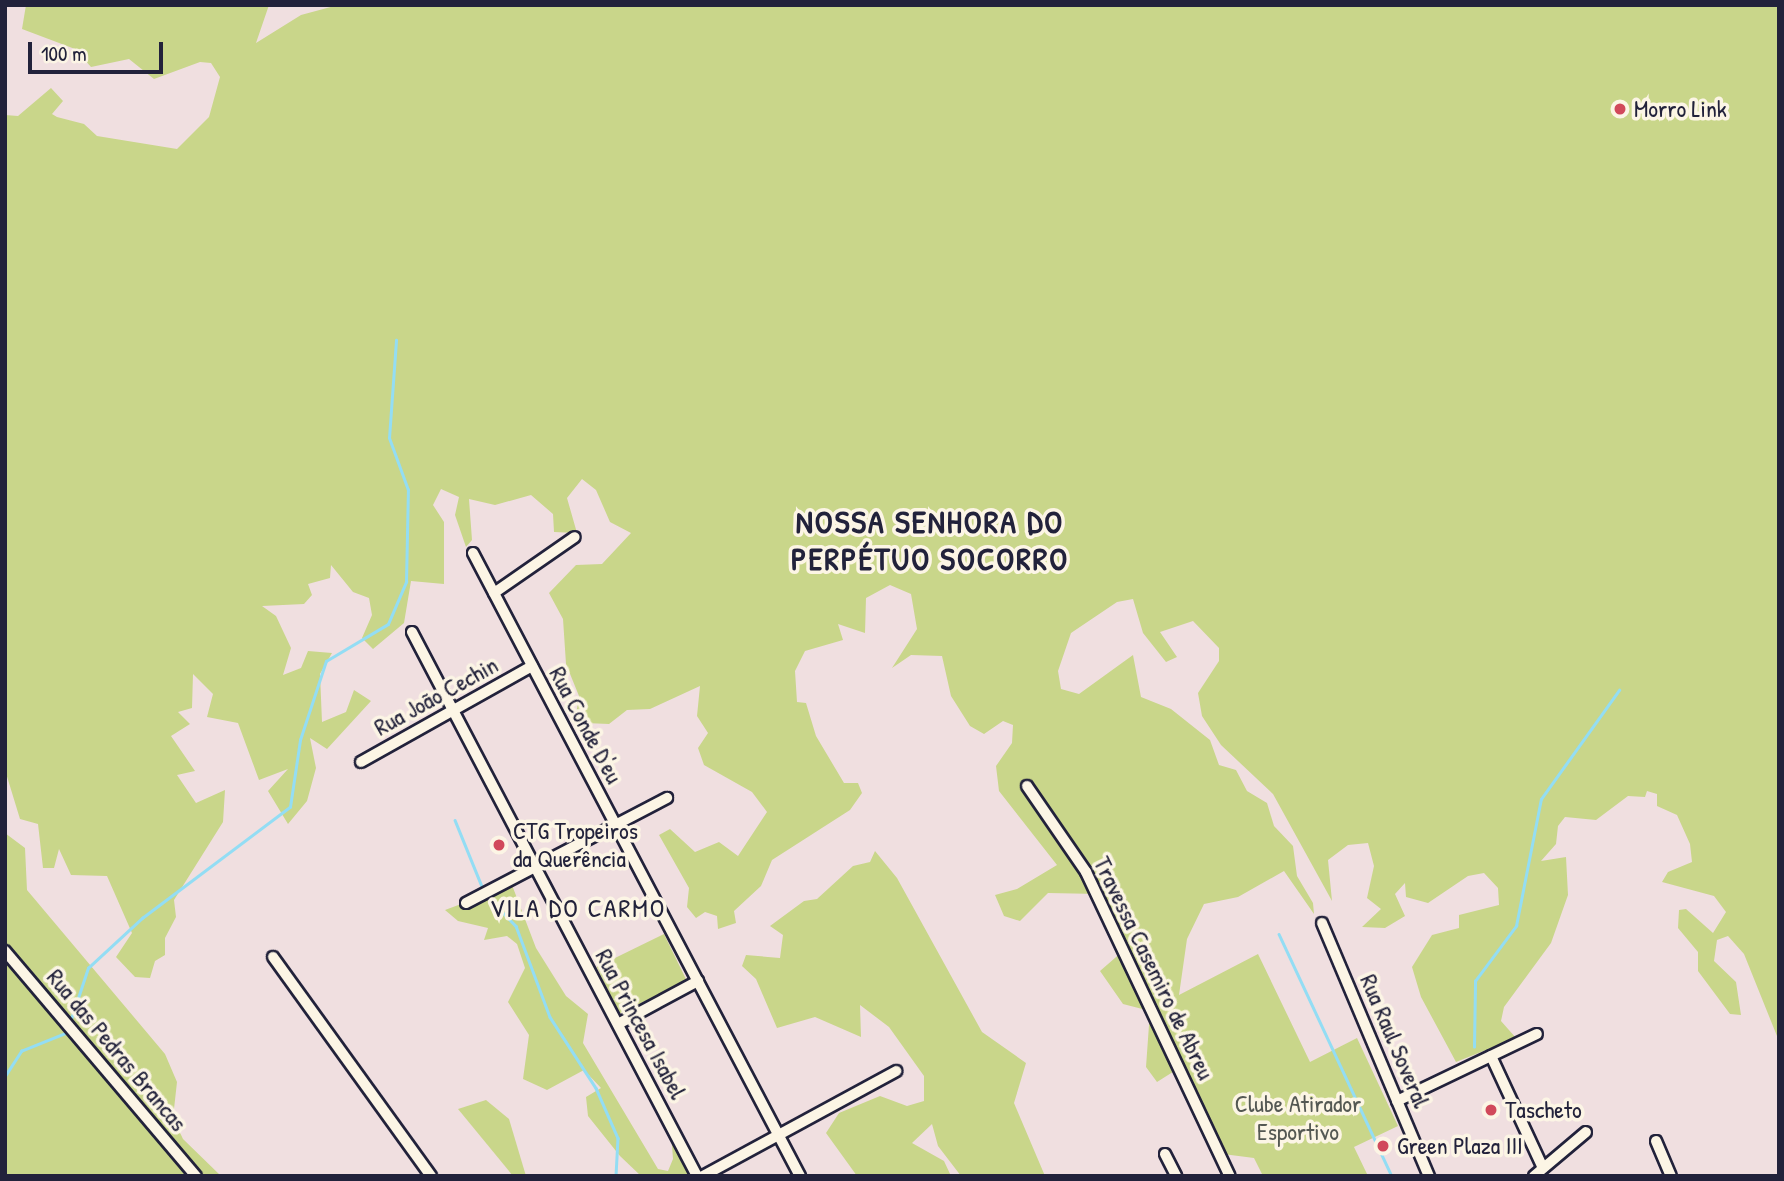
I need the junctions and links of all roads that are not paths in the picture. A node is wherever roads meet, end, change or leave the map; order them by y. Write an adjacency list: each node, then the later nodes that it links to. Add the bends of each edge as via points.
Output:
1 (575, 537): 3 (street)
2 (473, 553): 3 (street, Rua Conde D'eu)
3 (494, 593): 5 (street, Rua Conde D'eu)
4 (412, 632): 6 (street, Rua Princesa Isabel)
5 (532, 666): 6 (street, Rua João Cechin); 10 (street, Rua Conde D'eu)
6 (453, 710): 7 (street, Rua João Cechin); 11 (street, Rua Princesa Isabel)
7 (361, 762)
8 (1027, 786): 33 (street, Travessa Casemiro de Abreu, via 1087,872)
9 (667, 798): 10 (street)
10 (615, 825): 11 (street); 16 (street, Rua Conde D'eu)
11 (535, 867): 12 (street); 17 (street, Rua Princesa Isabel)
12 (466, 902)
13 (1322, 923): 21 (street, Rua Raul Soveral)
14 (5, 951): 27 (street, Rua das Pedras Brancas)
15 (272, 957): 28 (street)
16 (698, 981): 17 (street); 23 (street, Rua Conde D'eu)
17 (618, 1024): 29 (street, Rua Princesa Isabel)
18 (1537, 1034): 19 (street)
19 (1491, 1056): 21 (street); 26 (street)
20 (896, 1071): 23 (street)
21 (1397, 1101): 34 (street, Rua Raul Soveral)
22 (1586, 1132): 26 (street)
23 (778, 1135): 30 (street); 31 (street, Rua Conde D'eu)
24 (1656, 1142): 36 (street)
25 (1165, 1154): 32 (street)
26 (1543, 1168): 35 (street)
27 (196, 1176)
28 (431, 1176)
29 (697, 1176)
30 (703, 1176)
31 (800, 1176)
32 (1176, 1176)
33 (1230, 1176)
34 (1429, 1176)
35 (1534, 1176)
36 (1671, 1176)

